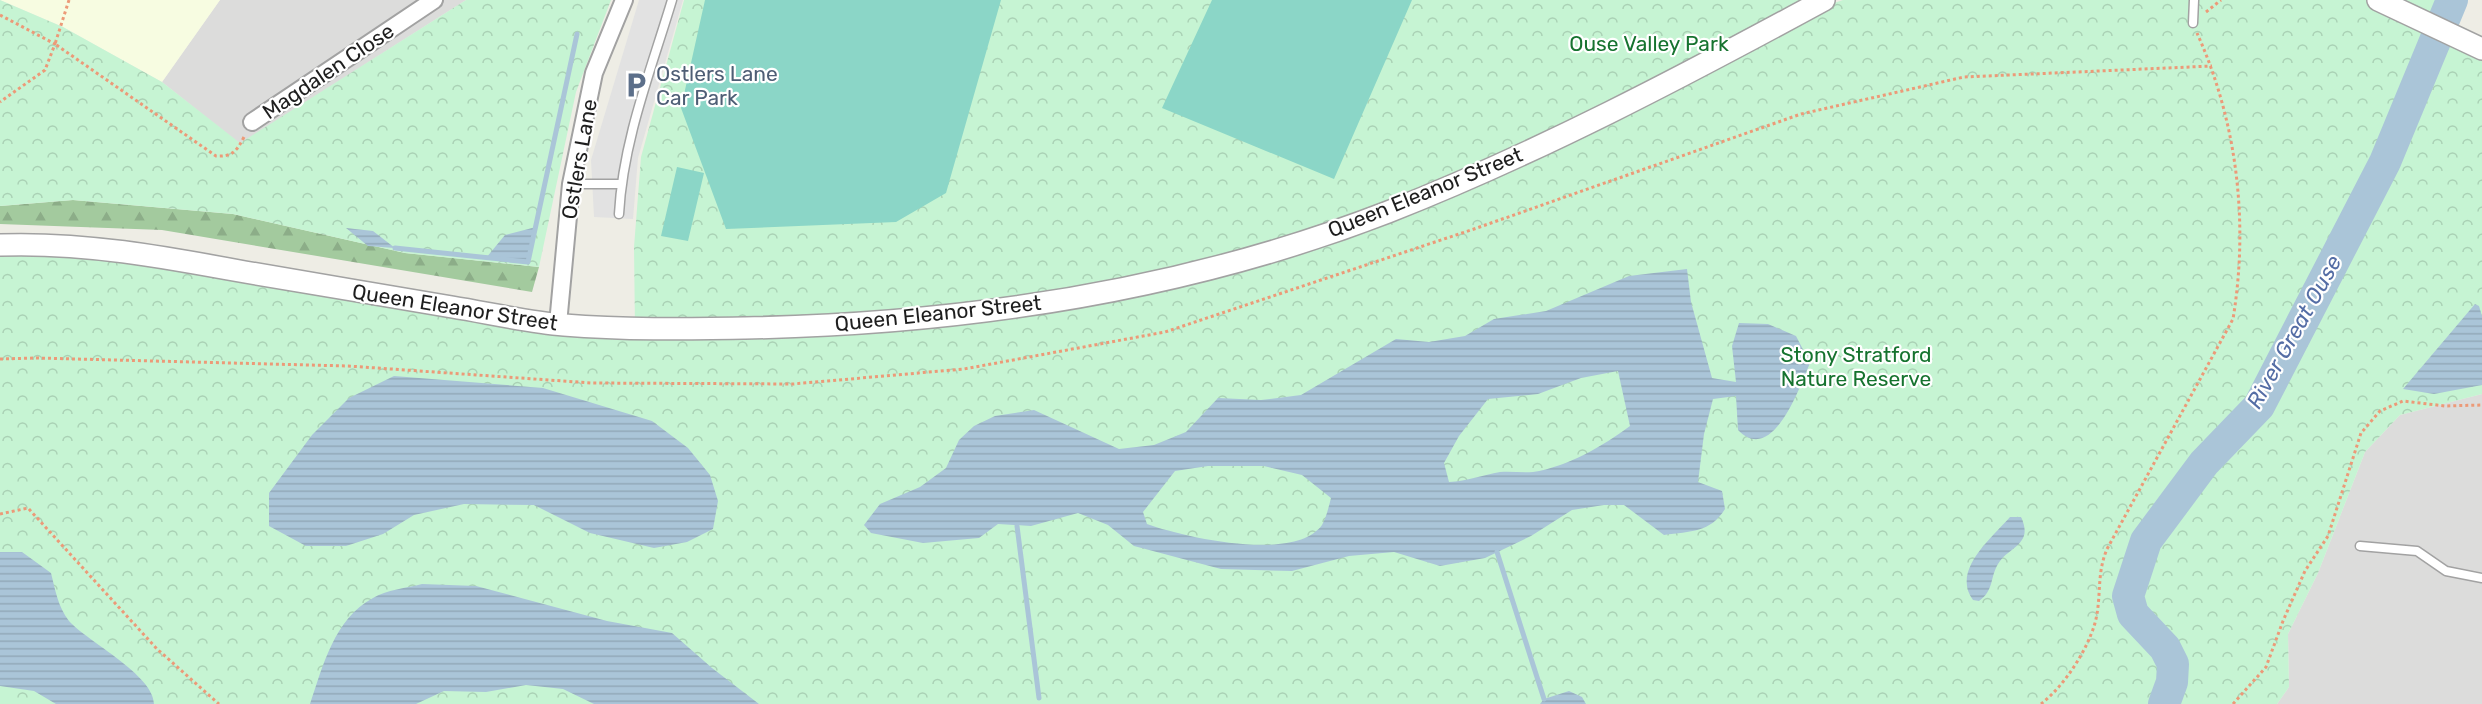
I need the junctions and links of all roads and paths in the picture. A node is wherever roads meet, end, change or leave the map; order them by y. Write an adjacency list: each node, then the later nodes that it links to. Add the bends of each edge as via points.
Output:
1 (69, 0): 10 (path)
2 (434, 0): 13 (street, Magdalen Close)
3 (624, 0): 14 (street, Ostlers Lane, via 594,73)
4 (672, 0): 15 (lane, via 628,145)
5 (1823, 0): 18 (street, Queen Eleanor Street, via 1586,124 1387,212 1278,249 1176,276 1002,309 817,327 634,329)
6 (2194, 0): 9 (lane)
7 (2378, 0): 11 (street)
8 (0, 15): 10 (path)
9 (2193, 23): 24 (path, via 2219,88 2234,150 2240,281 2233,319 2100,565 2095,622 2082,651 2056,692)
10 (55, 44): 12 (path, via 45,70); 13 (path, via 216,156 226,157 237,151)
11 (2482, 49)
12 (0, 102)
13 (252, 122)
14 (571, 184): 15 (lane); 18 (street, Ostlers Lane)
15 (621, 184): 16 (lane)
16 (619, 213)
17 (0, 245): 18 (street, Queen Eleanor Street, via 124,250)
18 (558, 324)
19 (2482, 405): 25 (path, via 2403,401 2380,411 2361,433 2328,536 2305,571 2266,667)
20 (0, 514): 23 (path, via 28,508 157,649)
21 (2360, 546): 22 (lane, via 2417,551 2446,571)
22 (2482, 578)
23 (219, 704)
24 (2041, 704)
25 (2233, 704)

